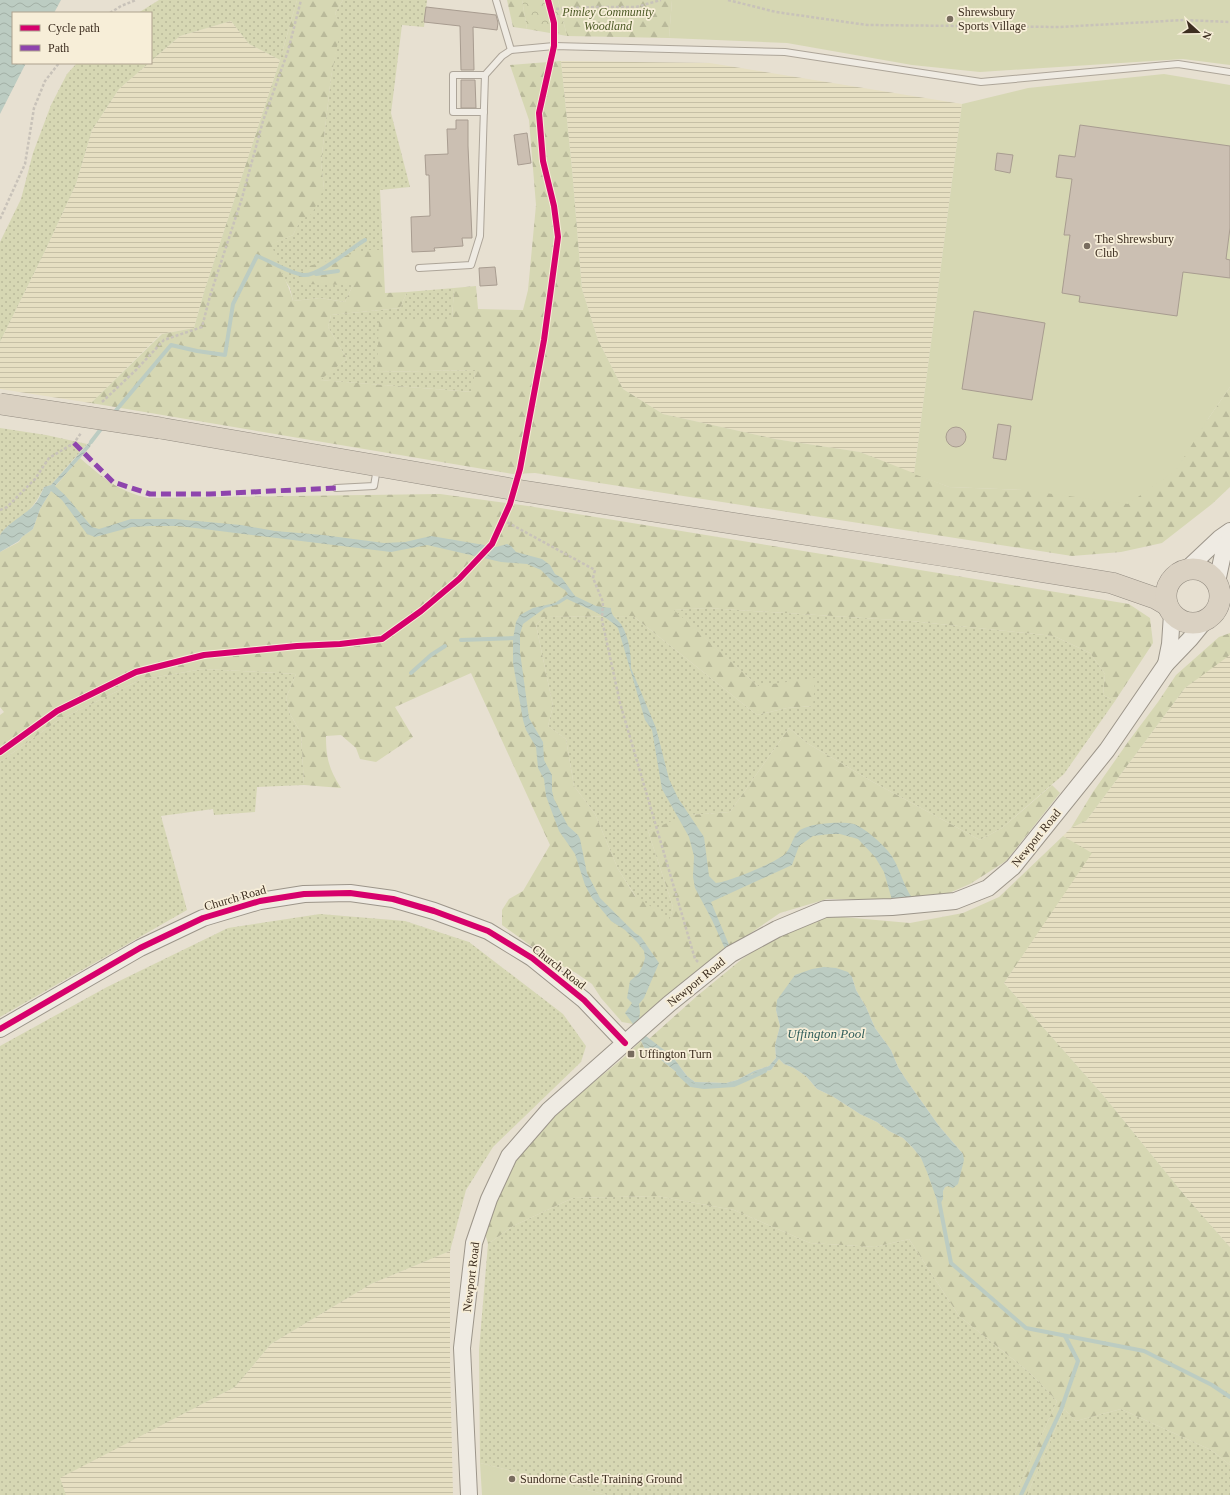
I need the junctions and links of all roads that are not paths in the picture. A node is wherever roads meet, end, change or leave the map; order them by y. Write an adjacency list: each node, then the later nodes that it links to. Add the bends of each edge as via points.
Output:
1 (496, 0): 2 (lane)
2 (511, 50): 3 (lane, via 554,46 785,52 981,82 1178,64); 4 (lane)
3 (1230, 72)
4 (485, 75): 5 (lane); 5 (lane, via 453,75 453,112)
5 (484, 112): 6 (lane, via 480,236 471,265)
6 (420, 268)
7 (0, 404): 8 (highway, bridge, via 160,428)
8 (378, 466): 9 (lane, via 374,486); 13 (highway)
9 (336, 488)
10 (1230, 531): 12 (main road)
11 (1230, 537): 14 (main road, via 1223,554)
12 (1179, 574): 13 (highway); 14 (highway, via 1200,570 1212,576); 15 (highway, via 1166,591)
13 (1112, 583): 15 (highway, via 1155,598)
14 (1222, 587): 17 (highway, via 1218,608)
15 (1170, 610): 17 (highway, via 1178,619 1190,624); 18 (main road, Newport Road, via 1170,644)
16 (1230, 618): 17 (highway)
17 (1206, 621): 18 (main road, Newport Road)
18 (1166, 664): 20 (main road, Newport Road, via 1107,750 1013,867 988,888 955,901 892,908 825,909 777,929 730,954)
19 (0, 1029): 20 (main road, Church Road, via 140,948 203,918 260,901 304,894 350,894 393,899 488,931 532,958 584,1000)
20 (628, 1041): 21 (main road, Newport Road, via 549,1110 509,1156 489,1199 474,1242 462,1348)
21 (469, 1495)

